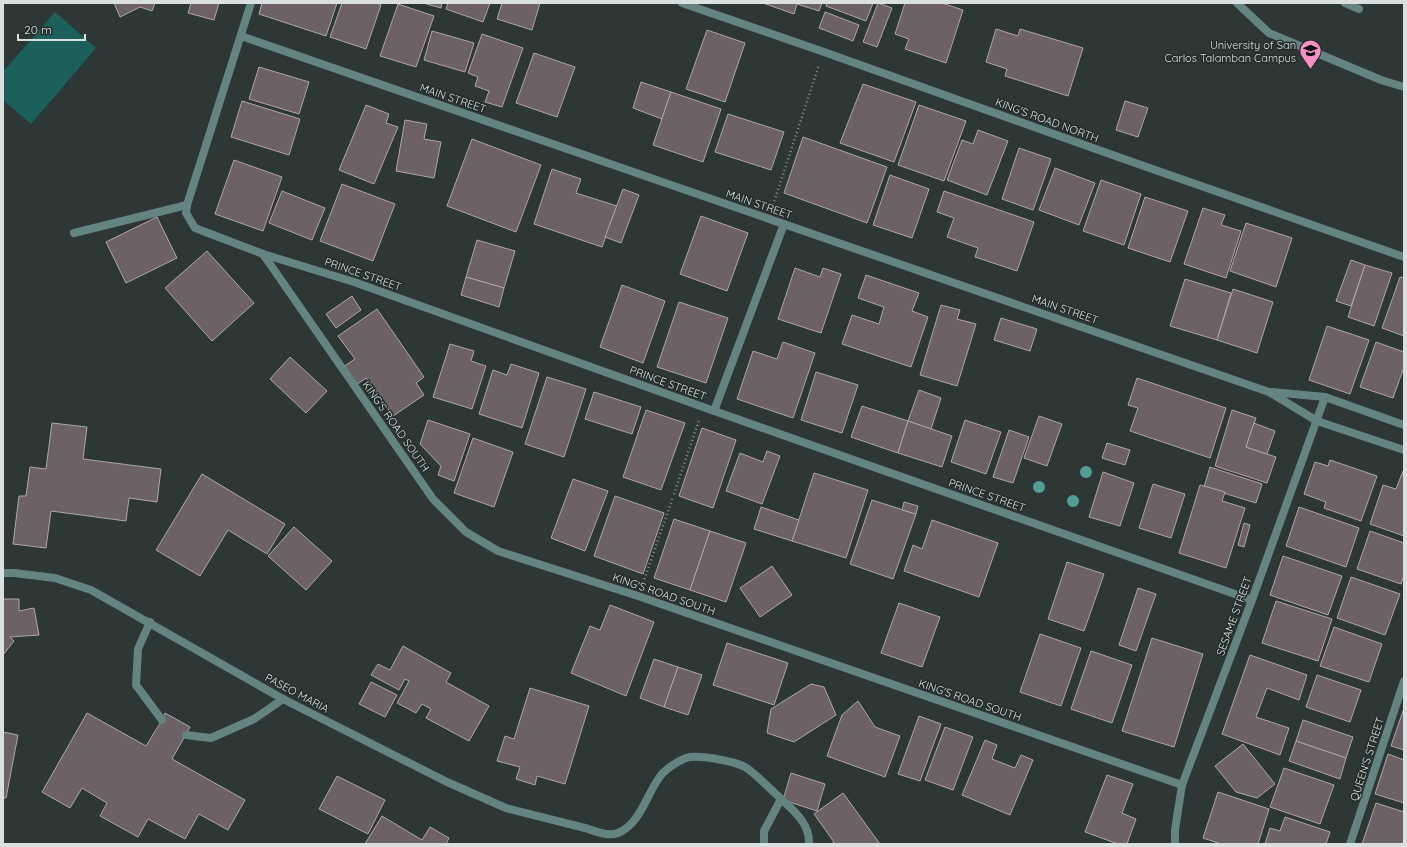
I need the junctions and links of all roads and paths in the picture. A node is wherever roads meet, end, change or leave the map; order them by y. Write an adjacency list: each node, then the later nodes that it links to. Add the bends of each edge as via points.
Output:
1 (251, 3): 6 (street)
2 (682, 3): 7 (street, KING'S ROAD NORTH)
3 (1237, 3): 8 (street, via 1269,33)
4 (1345, 3): 5 (street)
5 (1359, 9)
6 (241, 36): 9 (street); 10 (street, MAIN STREET)
7 (824, 52): 10 (path); 14 (street, KING'S ROAD NORTH)
8 (1404, 87)
9 (187, 205): 12 (street); 13 (street, PRINCE STREET, via 186,213 195,228)
10 (768, 218): 11 (street, MAIN STREET)
11 (784, 224): 15 (street, MAIN STREET); 18 (street, PRINCE STREET)
12 (74, 233)
13 (264, 254): 17 (street, PRINCE STREET, via 354,282); 25 (street, KING'S ROAD SOUTH, via 433,499 466,532 498,551)
14 (1404, 256)
15 (1270, 392): 16 (street, MAIN STREET); 19 (street, MAIN STREET)
16 (1325, 397): 19 (street, SESAME STREET); 20 (street, MAIN STREET)
17 (703, 407): 18 (street, PRINCE STREET); 22 (path)
18 (714, 411): 26 (street, PRINCE STREET)
19 (1317, 421): 21 (street, MAIN STREET); 26 (street, SESAME STREET)
20 (1404, 425)
21 (1404, 450)
22 (674, 494)
23 (672, 497): 25 (path)
24 (3, 573): 27 (street, PASEO MARIA, via 54,578 91,590)
25 (638, 596): 32 (street, KING'S ROAD SOUTH)
26 (1252, 600): 32 (street, SESAME STREET)
27 (150, 622): 29 (street, PASEO MARIA); 30 (street, via 138,649 136,686)
28 (1404, 681): 37 (street, QUEEN'S STREET)
29 (284, 699): 31 (street, via 254,719 211,738); 33 (street, PASEO MARIA, via 447,782 506,808 606,834 616,834 626,829 638,815 659,777 671,766 687,758 734,762 746,768)
30 (162, 720)
31 (186, 735)
32 (1182, 785): 36 (street, SESAME STREET)
33 (781, 799): 34 (street, via 764,831); 35 (street, PASEO MARIA, via 800,817 810,838)
34 (764, 844)
35 (809, 844)
36 (1175, 844)
37 (1350, 844)

